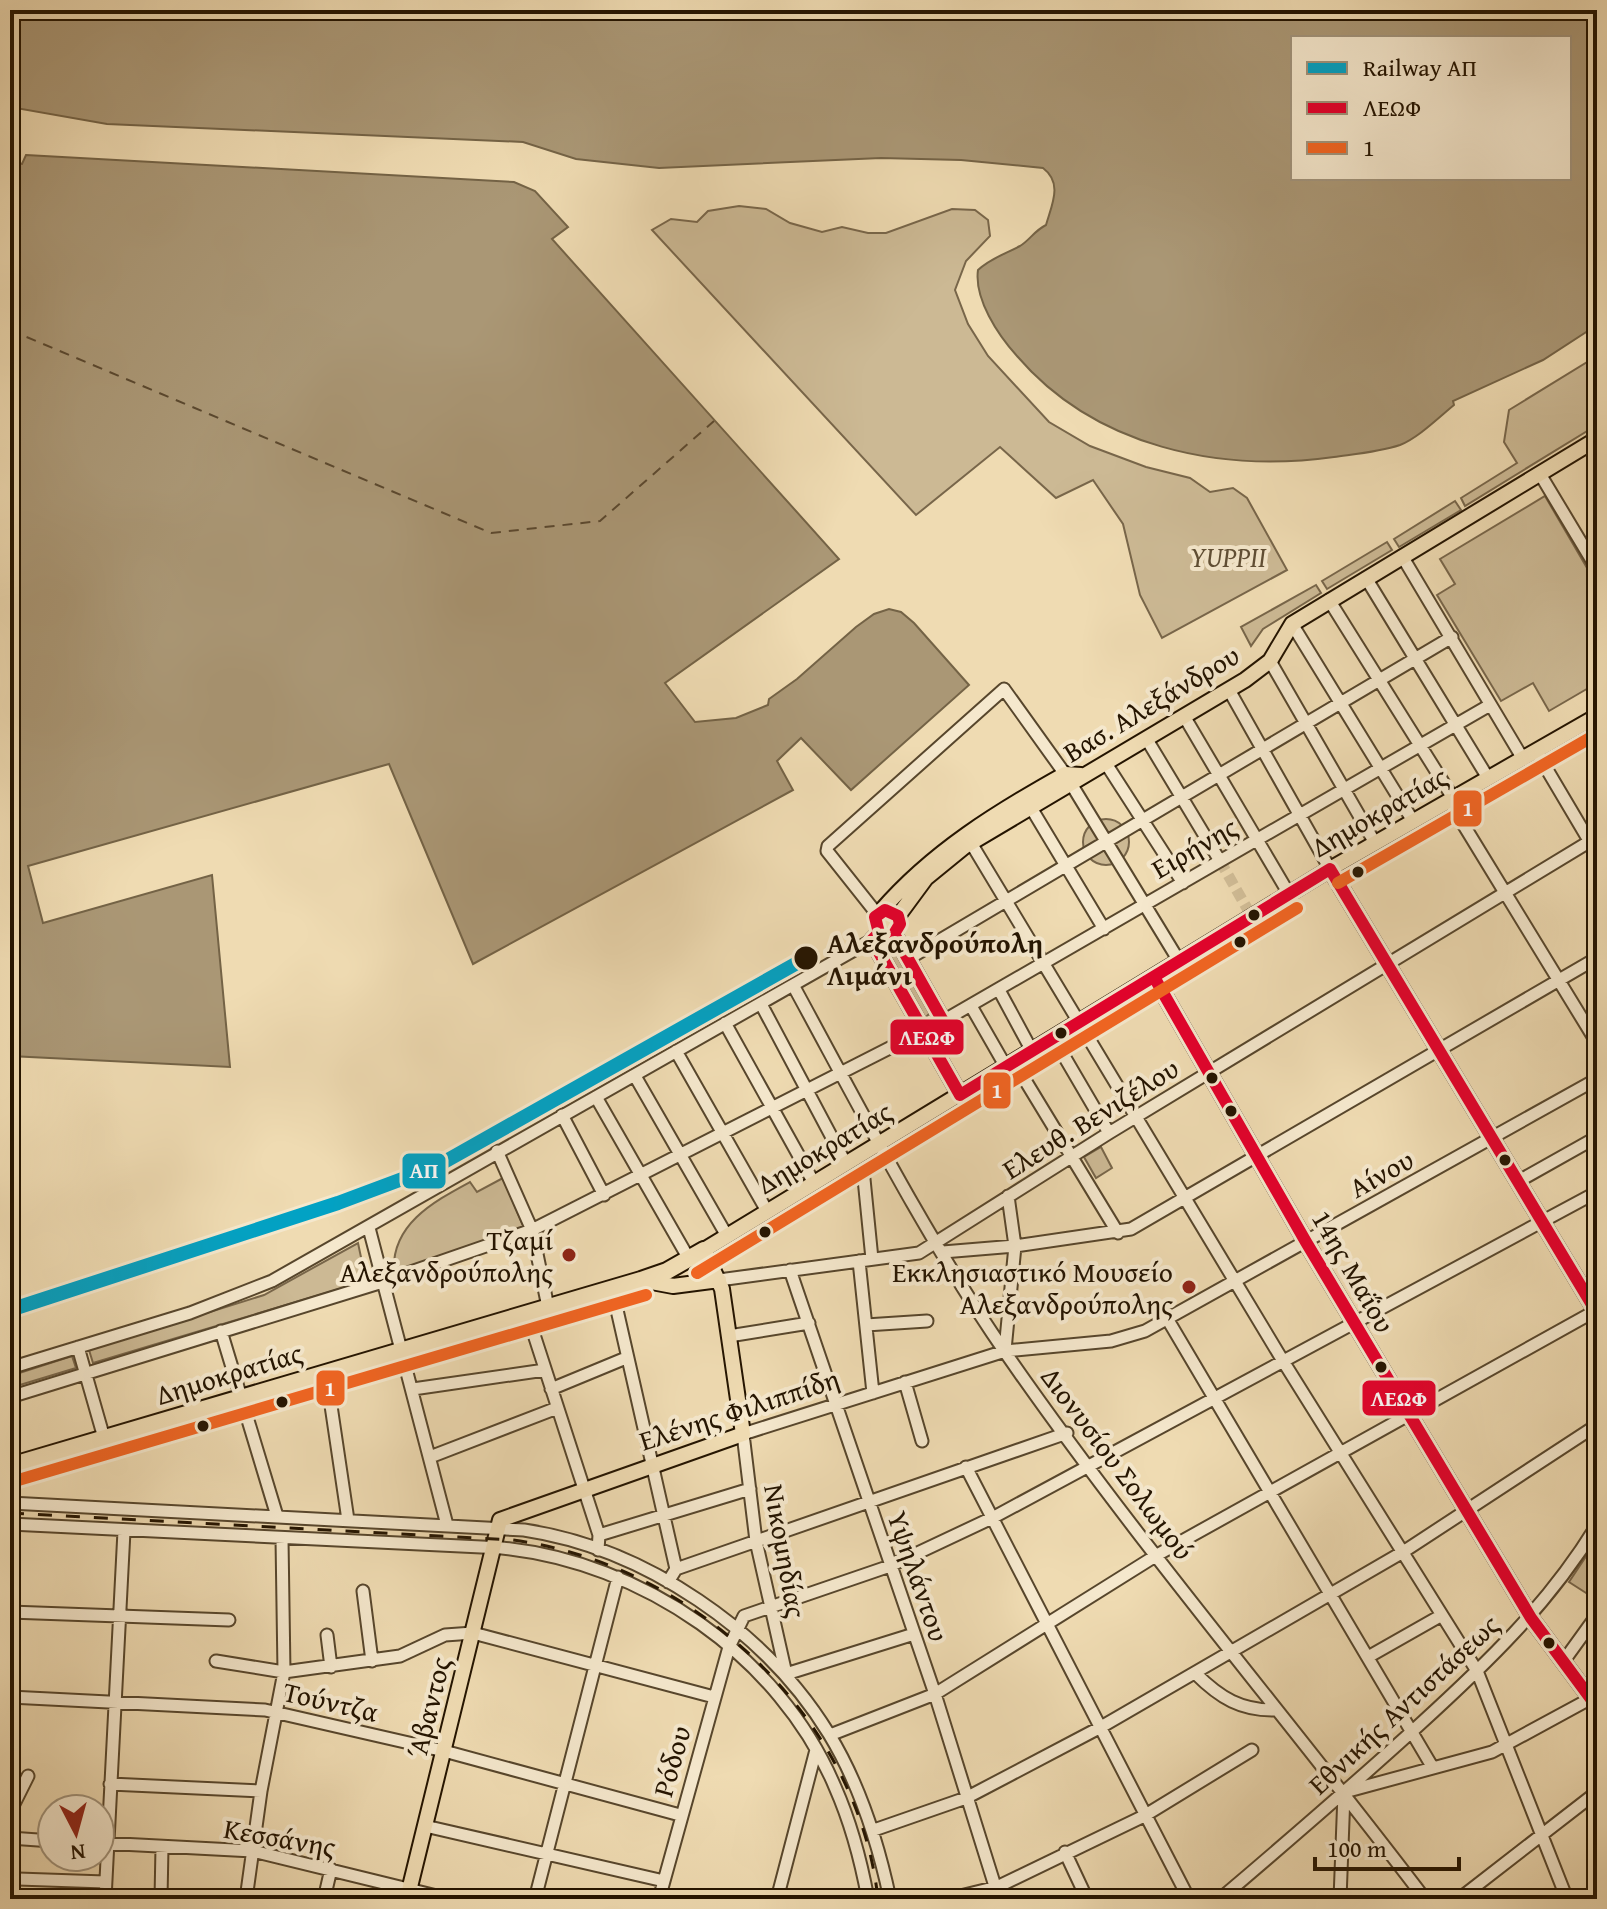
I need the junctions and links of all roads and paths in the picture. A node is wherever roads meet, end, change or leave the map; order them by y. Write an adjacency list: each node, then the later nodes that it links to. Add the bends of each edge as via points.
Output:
1 (1597, 439): 2 (main road, Βασ. Αλεξάνδρου)
2 (1540, 474): 3 (main road, Βασ. Αλεξάνδρου); 4 (street)
3 (1402, 556): 5 (main road, Βασ. Αλεξάνδρου); 8 (street)
4 (1597, 569)
5 (1366, 578): 6 (main road, Βασ. Αλεξάνδρου); 9 (street)
6 (1329, 600): 7 (main road, Βασ. Αλεξάνδρου); 11 (street)
7 (1292, 624): 10 (main road, Βασ. Αλεξάνδρου); 13 (street)
8 (1452, 637): 9 (street); 14 (street)
9 (1417, 659): 11 (street); 18 (street)
10 (1270, 661): 12 (main road, Βασ. Αλεξάνδρου); 17 (street)
11 (1380, 681): 13 (street); 20 (street)
12 (1229, 690): 15 (main road, Βασ. Αλεξάνδρου); 21 (street)
13 (1341, 703): 17 (street); 24 (street)
14 (1490, 705): 18 (street, Ειρήνης); 22 (street)
15 (1184, 716): 19 (main road, Βασ. Αλεξάνδρου); 25 (street)
16 (1597, 716): 22 (main road, Δημοκρατίας)
17 (1306, 724): 21 (street); 28 (street)
18 (1456, 725): 20 (street, Ειρήνης); 27 (street)
19 (1146, 738): 23 (main road, Βασ. Αλεξάνδρου); 29 (street)
20 (1419, 746): 24 (street, Ειρήνης); 30 (street)
21 (1263, 750): 25 (street); 32 (street)
22 (1529, 755): 27 (main road, Δημοκρατίας); 36 (street)
23 (1105, 762): 26 (main road, Βασ. Αλεξάνδρου); 33 (street)
24 (1380, 769): 28 (street, Ειρήνης); 34 (street)
25 (1217, 776): 29 (street); 37 (street)
26 (1072, 777): 31 (main road, Βασ. Αλεξάνδρου); 35 (main road, Βασ. Αλεξάνδρου); 38 (street); 49 (street, via 1004,689 827,847)
27 (1488, 778): 30 (main road, Δημοκρατίας)
28 (1344, 790): 32 (street, Ειρήνης); 39 (street)
29 (1182, 797): 33 (street); 41 (street)
30 (1451, 800): 34 (main road, Δημοκρατίας); 46 (street)
31 (1030, 806): 35 (main road, Βασ. Αλεξάνδρου); 42 (street)
32 (1300, 816): 37 (street, Ειρήνης); 43 (street)
33 (1143, 820): 38 (street); 44 (street)
34 (1413, 821): 39 (main road, Δημοκρατίας)
35 (968, 838): 47 (street); 49 (main road, Βασ. Αλεξάνδρου, via 913,876); 50 (main road, Βασ. Αλεξάνδρου, via 926,878)
36 (1593, 840): 40 (street); 46 (street, Ελευθ. Βενιζέλου)
37 (1256, 841): 41 (street, Ειρήνης); 45 (street)
38 (1106, 842): 42 (street); 48 (street)
39 (1375, 843): 43 (main road, Δημοκρατίας)
40 (1597, 854)
41 (1220, 861): 44 (street, Ειρήνης)
42 (1067, 865): 47 (street); 51 (street)
43 (1330, 869): 45 (main road, Δημοκρατίας); 57 (main road)
44 (1183, 883): 48 (street, Ειρήνης)
45 (1289, 894): 55 (main road, Δημοκρατίας)
46 (1506, 894): 57 (street, Ελευθ. Βενιζέλου); 59 (street)
47 (1005, 902): 54 (street); 56 (street)
48 (1145, 905): 51 (street, Ειρήνης); 55 (street)
49 (879, 912): 50 (main road, via 889,910); 52 (main road, via 874,921)
50 (898, 916): 52 (main road, via 900,924)
51 (1104, 929): 56 (street, Ειρήνης)
52 (882, 936): 54 (main road); 60 (street); 67 (main road)
53 (1597, 958): 59 (street)
54 (908, 959): 64 (main road)
55 (1179, 961): 58 (main road, Δημοκρατίας)
56 (1042, 965): 61 (street, Ειρήνης); 66 (street)
57 (1385, 966): 70 (main road); 75 (street, Ελευθ. Βενιζέλου)
58 (1154, 977): 66 (main road, Δημοκρατίας); 75 (main road, 14ης Μαΐου)
59 (1559, 981): 69 (street); 70 (street)
60 (793, 985): 62 (street); 74 (street, Διονυσίου Σολωμού)
61 (999, 990): 63 (street, Ειρήνης); 72 (street)
62 (761, 1004): 65 (street); 78 (street)
63 (971, 1006): 64 (street, Ειρήνης); 73 (street)
64 (943, 1021): 67 (main road, Ειρήνης)
65 (725, 1023): 71 (street); 81 (street)
66 (1078, 1024): 68 (main road, Δημοκρατίας); 83 (street)
67 (923, 1031): 74 (street); 79 (main road)
68 (1054, 1039): 72 (main road, Δημοκρατίας); 84 (street)
69 (1597, 1043)
70 (1437, 1050): 87 (main road); 92 (street)
71 (676, 1051): 76 (street); 85 (street)
72 (1032, 1051): 73 (main road, Δημοκρατίας)
73 (1010, 1065): 79 (main road, Δημοκρατίας); 91 (street)
74 (841, 1072): 78 (street); 88 (street, Διονυσίου Σολωμού)
75 (1208, 1072): 83 (street, Ελευθ. Βενιζέλου); 92 (main road, 14ης Μαΐου)
76 (635, 1076): 80 (street); 90 (street)
77 (1597, 1079): 87 (street, Αίνου)
78 (807, 1090): 81 (street); 93 (street)
79 (960, 1095): 88 (main road, Δημοκρατίας)
80 (596, 1097): 82 (street); 94 (street)
81 (772, 1108): 85 (street); 97 (street)
82 (562, 1115): 89 (street); 99 (street)
83 (1135, 1117): 84 (street, Ελευθ. Βενιζέλου); 101 (street)
84 (1109, 1133): 91 (street, Ελευθ. Βενιζέλου)
85 (723, 1134): 90 (street); 102 (street)
86 (1597, 1137): 96 (street)
87 (1491, 1139): 96 (main road); 108 (street, Αίνου)
88 (880, 1143): 93 (main road, Δημοκρατίας); 110 (street, Διονυσίου Σολωμού)
89 (497, 1151): 104 (street); 105 (street)
90 (681, 1155): 94 (street); 107 (street)
91 (1072, 1155): 100 (street, Ελευθ. Βενιζέλου); 106 (street)
92 (1257, 1155): 101 (street); 108 (main road, 14ης Μαΐου)
93 (846, 1164): 97 (main road, Δημοκρατίας)
94 (640, 1177): 99 (street); 112 (street)
95 (864, 1179): 113 (street)
96 (1517, 1182): 103 (main road)
97 (814, 1183): 102 (main road, Δημοκρατίας)
98 (1597, 1192): 103 (street)
99 (604, 1195): 105 (street)
100 (1008, 1196): 109 (street); 110 (street, Ελευθ. Βενιζέλου)
101 (1185, 1199): 106 (street); 118 (street)
102 (767, 1211): 107 (main road, Δημοκρατίας)
103 (1542, 1222): 121 (main road); 126 (street)
104 (369, 1228): 117 (street); 130 (street, via 241,1294)
105 (532, 1230): 117 (street); 120 (street)
106 (1118, 1233): 109 (street)
107 (727, 1236): 111 (main road, Δημοκρατίας)
108 (1306, 1242): 118 (street, Αίνου); 126 (main road, 14ης Μαΐου)
109 (1015, 1246): 110 (street); 132 (street)
110 (940, 1247): 113 (street); 132 (street, Διονυσίου Σολωμού)
111 (704, 1250): 112 (highway, Δημοκρατίας); 116 (main road)
112 (689, 1259): 115 (highway, Δημοκρατίας)
113 (866, 1260): 114 (street); 127 (street)
114 (790, 1270): 116 (street); 125 (street, Υψηλάντου)
115 (641, 1280): 116 (main road, via 673,1286); 119 (highway, Δημοκρατίας)
116 (719, 1280): 129 (main road)
117 (383, 1282): 128 (street); 131 (street)
118 (1235, 1282): 123 (street, Αίνου); 134 (street)
119 (612, 1288): 120 (highway, Δημοκρατίας); 133 (street)
120 (548, 1307): 122 (highway, Δημοκρατίας)
121 (1597, 1311): 148 (street)
122 (527, 1313): 131 (highway, Δημοκρατίας); 136 (street)
123 (1168, 1320): 132 (street, Αίνου, via 1122,1339); 145 (street)
124 (927, 1321): 127 (street)
125 (809, 1323): 129 (street); 146 (street, Υψηλάντου)
126 (1353, 1323): 134 (street); 148 (main road, 14ης Μαΐου)
127 (866, 1325): 142 (street)
128 (221, 1331): 138 (street); 144 (street)
129 (729, 1336): 151 (main road)
130 (78, 1347): 135 (street); 138 (street)
131 (402, 1350): 137 (highway, Δημοκρατίας); 140 (street)
132 (1005, 1351): 139 (street, Ελένης Φιλιππίδη); 150 (street, Διονυσίου Σολωμού)
133 (626, 1358): 141 (street); 157 (street)
134 (1283, 1361): 145 (street); 154 (street)
135 (10, 1368)
136 (545, 1370): 140 (street); 141 (street)
137 (326, 1372): 144 (highway, Δημοκρατίας); 169 (street)
138 (85, 1373): 143 (street); 152 (street)
139 (905, 1382): 142 (street, Ελένης Φιλιππίδη); 153 (street)
140 (413, 1389): 155 (street)
141 (551, 1389): 147 (street)
142 (873, 1393): 146 (street, Ελένης Φιλιππίδη)
143 (10, 1397)
144 (240, 1397): 152 (highway, Δημοκρατίας); 166 (street)
145 (1215, 1399): 156 (street); 162 (street)
146 (836, 1405): 151 (street, Ελένης Φιλιππίδη); 163 (street, Υψηλάντου)
147 (557, 1408): 155 (street); 160 (street)
148 (1408, 1412): 154 (street); 165 (main road, 14ης Μαΐου)
149 (1597, 1425): 165 (street)
150 (1067, 1433): 156 (street, Διονυσίου Σολωμού); 159 (street)
151 (743, 1434): 157 (main road, Ελένης Φιλιππίδη); 161 (street, Νικομηδίας)
152 (104, 1438): 158 (highway, Δημοκρατίας)
153 (922, 1441)
154 (1341, 1452): 162 (street); 180 (street)
155 (430, 1457): 171 (street)
156 (1090, 1464): 168 (street); 181 (street, Διονυσίου Σολωμού)
157 (651, 1465): 160 (main road, Ελένης Φιλιππίδη); 167 (street)
158 (10, 1466)
159 (966, 1467): 163 (street); 168 (street)
160 (583, 1489): 173 (main road, Ελένης Φιλιππίδη, via 508,1515); 175 (street)
161 (750, 1489): 167 (street); 177 (street, Νικομηδίας)
162 (1270, 1493): 181 (street); 187 (street)
163 (869, 1502): 177 (street); 182 (street, Υψηλάντου)
164 (10, 1503): 166 (street)
165 (1465, 1509): 180 (street); 193 (main road, 14ης Μαΐου)
166 (277, 1516): 169 (street)
167 (663, 1516): 175 (street); 183 (street)
168 (994, 1517): 182 (street); 195 (street)
169 (348, 1520): 171 (street)
170 (10, 1524): 174 (street)
171 (447, 1525): 173 (street)
172 (1597, 1525): 193 (street, Εθνικής Αντιστάσεως)
173 (498, 1528): 178 (main road, Άβαντος); 179 (street, via 541,1533)
174 (124, 1531): 176 (street); 192 (street)
175 (599, 1535): 179 (street)
176 (282, 1539): 178 (street); 208 (street)
177 (756, 1541): 183 (street); 188 (street, Νικομηδίας)
178 (494, 1547): 184 (street, via 561,1558); 196 (main road, Άβαντος)
179 (598, 1550): 185 (street)
180 (1403, 1552): 187 (street); 190 (street)
181 (1157, 1555): 195 (street); 200 (street, Διονυσίου Σολωμού)
182 (890, 1566): 188 (street); 197 (street, Υψηλάντου)
183 (676, 1569): 185 (street)
184 (618, 1577): 199 (street); 205 (street)
185 (668, 1582): 199 (street)
186 (363, 1591): 203 (street)
187 (1330, 1595): 200 (street); 201 (street)
188 (768, 1606): 199 (street, via 744,1616); 210 (street, Νικομηδίας)
189 (10, 1612): 192 (street)
190 (1442, 1615): 201 (street); 207 (street)
191 (1597, 1615): 204 (street)
192 (119, 1618): 194 (street); 215 (street)
193 (1531, 1618): 204 (main road, 14ης Μαΐου); 207 (street, Εθνικής Αντιστάσεως)
194 (229, 1620)
195 (1047, 1625): 211 (street); 218 (street)
196 (473, 1633): 203 (street, via 445,1635 405,1654); 205 (street); 224 (main road, Άβαντος)
197 (914, 1634): 210 (street); 211 (street, Υψηλάντου)
198 (327, 1635): 206 (street)
199 (733, 1638): 210 (street); 213 (street, Ρόδου); 222 (street)
200 (1229, 1653): 209 (street); 216 (street, Διονυσίου Σολωμού)
201 (1368, 1657): 219 (street)
202 (216, 1661): 208 (street)
203 (372, 1661): 206 (street)
204 (1563, 1662): 214 (main road, 14ης Μαΐου)
205 (597, 1665): 213 (street); 227 (street)
206 (331, 1667): 208 (street)
207 (1477, 1671): 219 (street, Εθνικής Αντιστάσεως); 221 (street)
208 (284, 1672): 217 (street)
209 (1195, 1673): 216 (street, via 1218,1696 1251,1711); 218 (street)
210 (786, 1674): 220 (street)
211 (935, 1694): 220 (street); 233 (street, Υψηλάντου)
212 (10, 1697): 215 (street, Τούντζα)
213 (714, 1697): 235 (street, Ρόδου)
214 (1595, 1700): 221 (street)
215 (115, 1702): 217 (street, Τούντζα); 228 (street)
216 (1277, 1710): 232 (street, Διονυσίου Σολωμού)
217 (275, 1712): 224 (street, Τούντζα); 229 (street)
218 (1101, 1727): 233 (street); 236 (street)
219 (1412, 1732): 225 (street); 232 (street, Εθνικής Αντιστάσεως)
220 (830, 1735): 238 (street)
221 (1506, 1746): 225 (street); 239 (street)
222 (816, 1750): 262 (street); 263 (street, via 857,1846)
223 (1252, 1750): 236 (street)
224 (444, 1751): 227 (street, Τούντζα); 237 (main road, Άβαντος)
225 (1433, 1768): 232 (street)
226 (28, 1776): 234 (street)
227 (565, 1783): 235 (street, Τούντζα); 246 (street)
228 (110, 1784): 229 (street); 231 (street)
229 (261, 1791): 244 (street)
230 (1597, 1792): 239 (street)
231 (109, 1793)
232 (1344, 1793): 268 (street, Εθνικής Αντιστάσεως); 269 (street); 270 (street, Διονυσίου Σολωμού)
233 (966, 1798): 238 (street); 253 (street, Υψηλάντου)
234 (10, 1812)
235 (680, 1815): 250 (street, Ρόδου)
236 (1144, 1816): 245 (street); 267 (street)
237 (425, 1826): 246 (street); 254 (main road, Άβαντος)
238 (874, 1830): 264 (street)
239 (1543, 1835): 271 (street); 272 (street)
240 (10, 1838): 241 (street)
241 (36, 1840)
242 (116, 1844): 243 (street, Κεσσάνης)
243 (162, 1847): 244 (street, Κεσσάνης); 256 (street)
244 (253, 1851): 247 (street, Κεσσάνης); 257 (street)
245 (1065, 1852): 253 (street); 266 (street)
246 (546, 1854): 250 (street); 260 (street)
247 (331, 1869): 254 (street, Κεσσάνης); 258 (street)
248 (105, 1873): 251 (street)
249 (18, 1879): 251 (street)
250 (664, 1881): 261 (street, Ρόδου)
251 (105, 1882): 255 (street)
252 (1597, 1892): 273 (street)
253 (998, 1893): 265 (street)
254 (408, 1894): 259 (street, Κεσσάνης)
255 (105, 1899)
256 (161, 1899)
257 (246, 1899)
258 (324, 1899)
259 (449, 1899)
260 (535, 1899)
261 (659, 1899)
262 (777, 1899)
263 (868, 1899)
264 (890, 1899)
265 (948, 1899)
266 (1087, 1899)
267 (1189, 1899)
268 (1220, 1899)
269 (1340, 1899)
270 (1425, 1899)
271 (1459, 1899)
272 (1567, 1899)
273 (1588, 1899)

